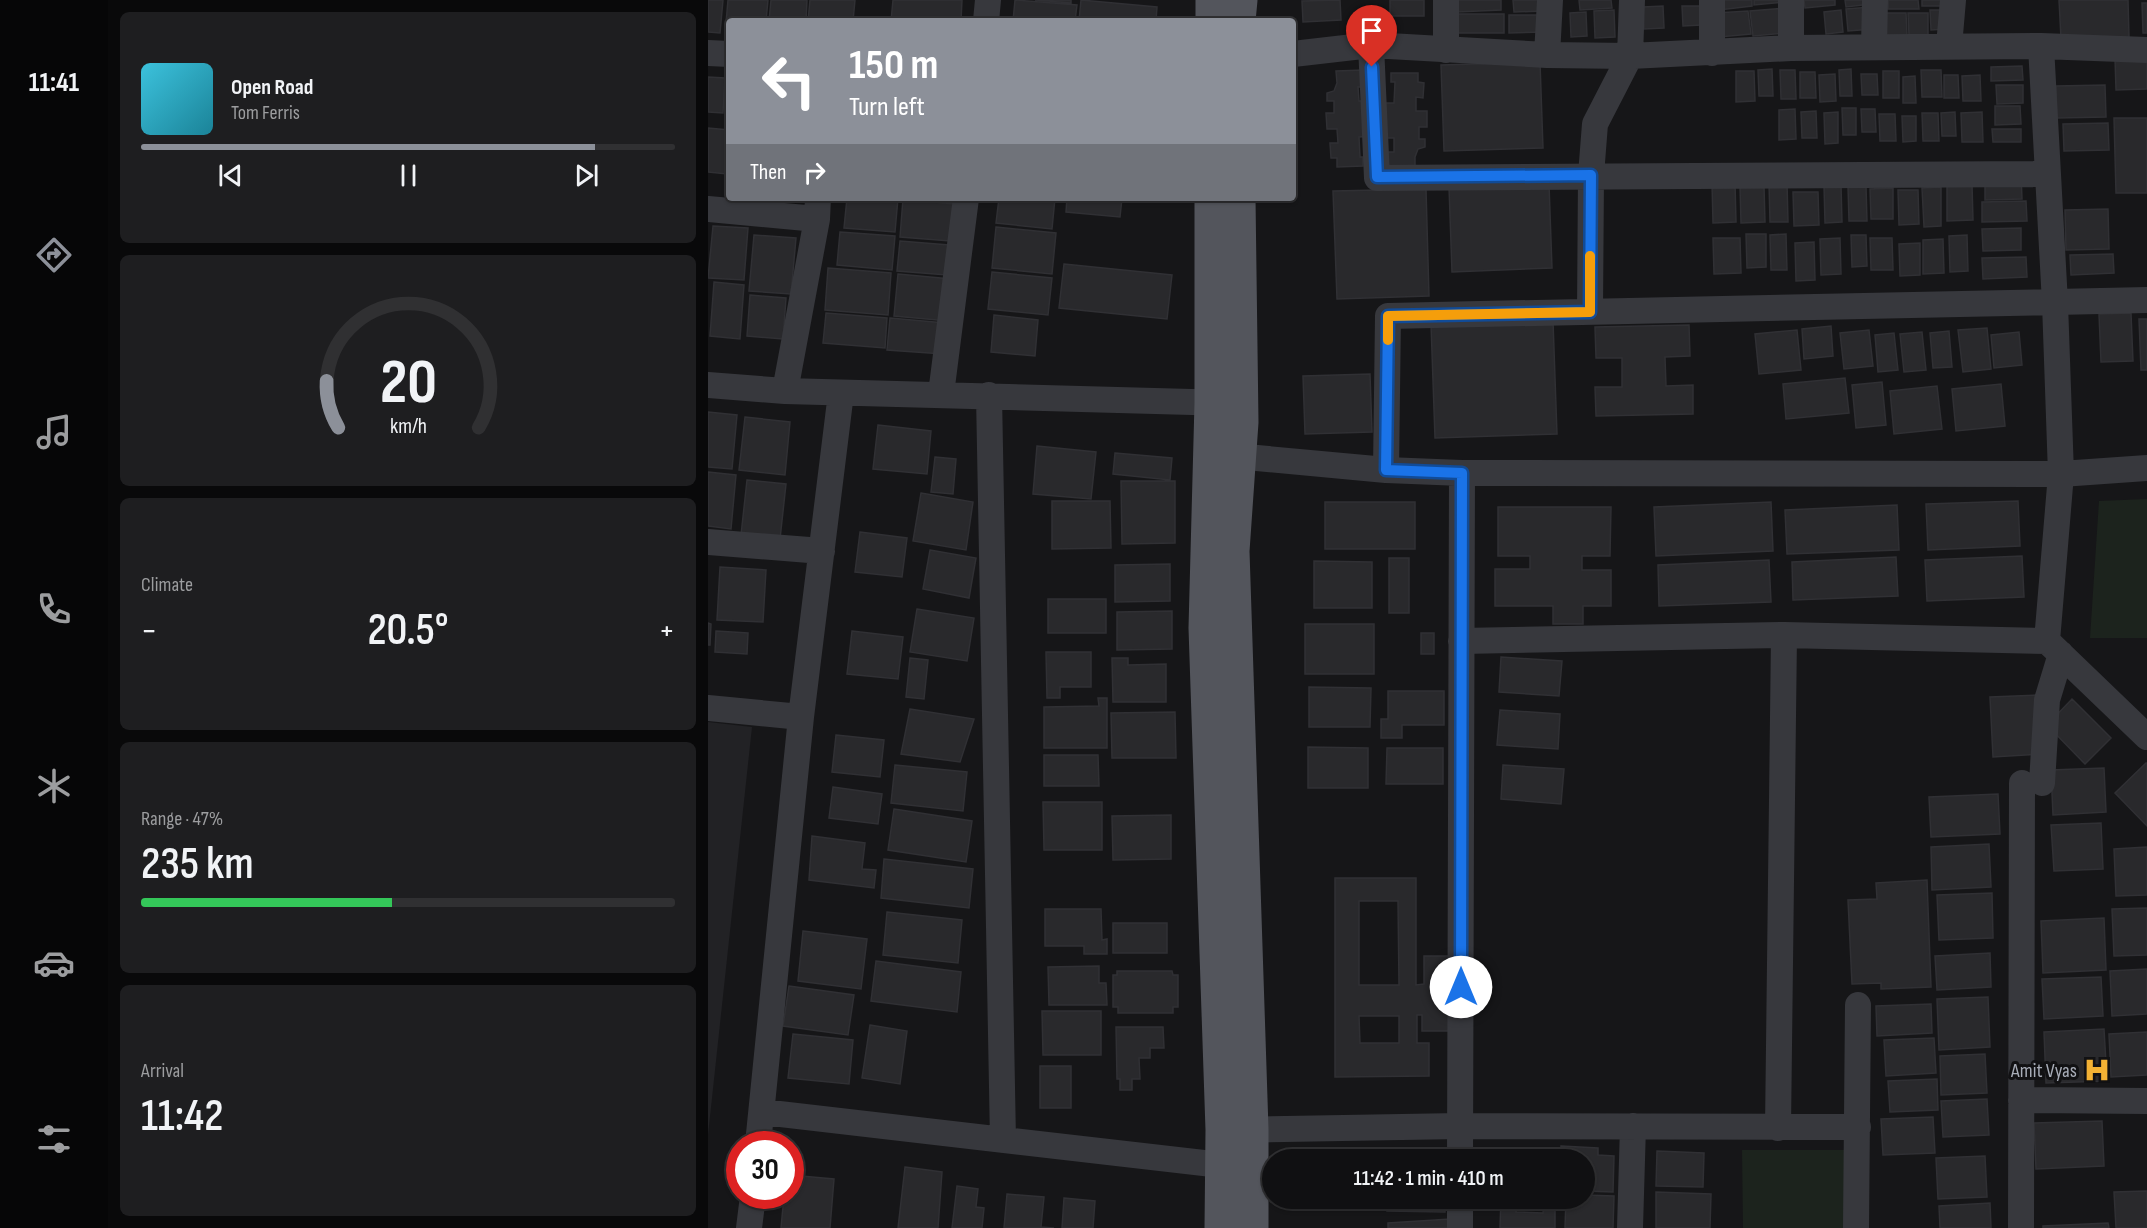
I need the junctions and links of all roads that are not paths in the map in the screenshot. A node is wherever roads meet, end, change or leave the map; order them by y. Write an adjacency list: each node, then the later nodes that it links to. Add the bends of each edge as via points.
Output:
1 (988, 0): 11 (street)
2 (1212, 0): 12 (main road)
3 (1241, 0): 13 (main road)
4 (1446, 0): 19 (street)
5 (1550, 0): 25 (street)
6 (1632, 0): 26 (street)
7 (1712, 0): 22 (street)
8 (1791, 0): 18 (street)
9 (1875, 0): 15 (street)
10 (1953, 0): 16 (street)
11 (986, 18)
12 (1212, 18)
13 (1239, 18)
14 (1371, 45): 19 (street); 24 (street); 28 (street, via 1377,177)
15 (1874, 46): 16 (street); 18 (street)
16 (1949, 46): 17 (street)
17 (2041, 46): 20 (street); 27 (street)
18 (1791, 48): 22 (street)
19 (1446, 50): 25 (street)
20 (2147, 50)
21 (708, 52): 23 (street)
22 (1712, 53): 26 (street)
23 (726, 54)
24 (1296, 54)
25 (1547, 55): 26 (street)
26 (1630, 56): 28 (street, via 1595,124)
27 (2048, 174): 28 (street); 35 (street)
28 (1591, 175): 36 (street)
29 (966, 201): 40 (street)
30 (1211, 201): 42 (main road)
31 (1239, 201): 42 (main road)
32 (708, 209): 33 (street)
33 (817, 209): 38 (street)
34 (2147, 300): 35 (street)
35 (2055, 303): 36 (street); 47 (street)
36 (1590, 312): 45 (street, via 1388,316)
37 (708, 385): 38 (street)
38 (785, 391): 39 (street)
39 (841, 393): 40 (street); 49 (street)
40 (941, 394): 41 (street)
41 (989, 395): 42 (street); 66 (street)
42 (1227, 403): 43 (main road)
43 (1225, 456): 45 (street); 64 (main road, via 1233,551)
44 (2147, 468): 47 (street)
45 (1386, 470): 46 (street)
46 (1462, 473): 47 (street); 51 (street)
47 (2061, 474): 52 (street)
48 (708, 542): 49 (street)
49 (822, 551): 54 (street)
50 (1784, 635): 51 (street); 52 (street); 63 (street)
51 (1461, 641): 60 (street)
52 (2054, 647): 55 (street); 57 (street, via 2032,783)
53 (708, 708): 54 (street)
54 (801, 717): 59 (street)
55 (2142, 722)
56 (1858, 1005): 62 (street)
57 (2021, 1100): 58 (street); 77 (street)
58 (2147, 1101)
59 (762, 1112): 65 (street); 66 (street)
60 (1460, 1126): 61 (street); 64 (street); 67 (street)
61 (1633, 1126): 63 (street); 75 (street)
62 (1858, 1127): 63 (street); 76 (street)
63 (1778, 1128)
64 (1237, 1130): 68 (main road); 73 (main road)
65 (760, 1131)
66 (1003, 1140): 68 (street)
67 (1460, 1149)
68 (1221, 1165): 72 (main road)
69 (751, 1209): 71 (street)
70 (1460, 1209): 74 (street)
71 (749, 1228)
72 (1221, 1228)
73 (1252, 1228)
74 (1460, 1228)
75 (1630, 1228)
76 (1856, 1228)
77 (2021, 1228)

